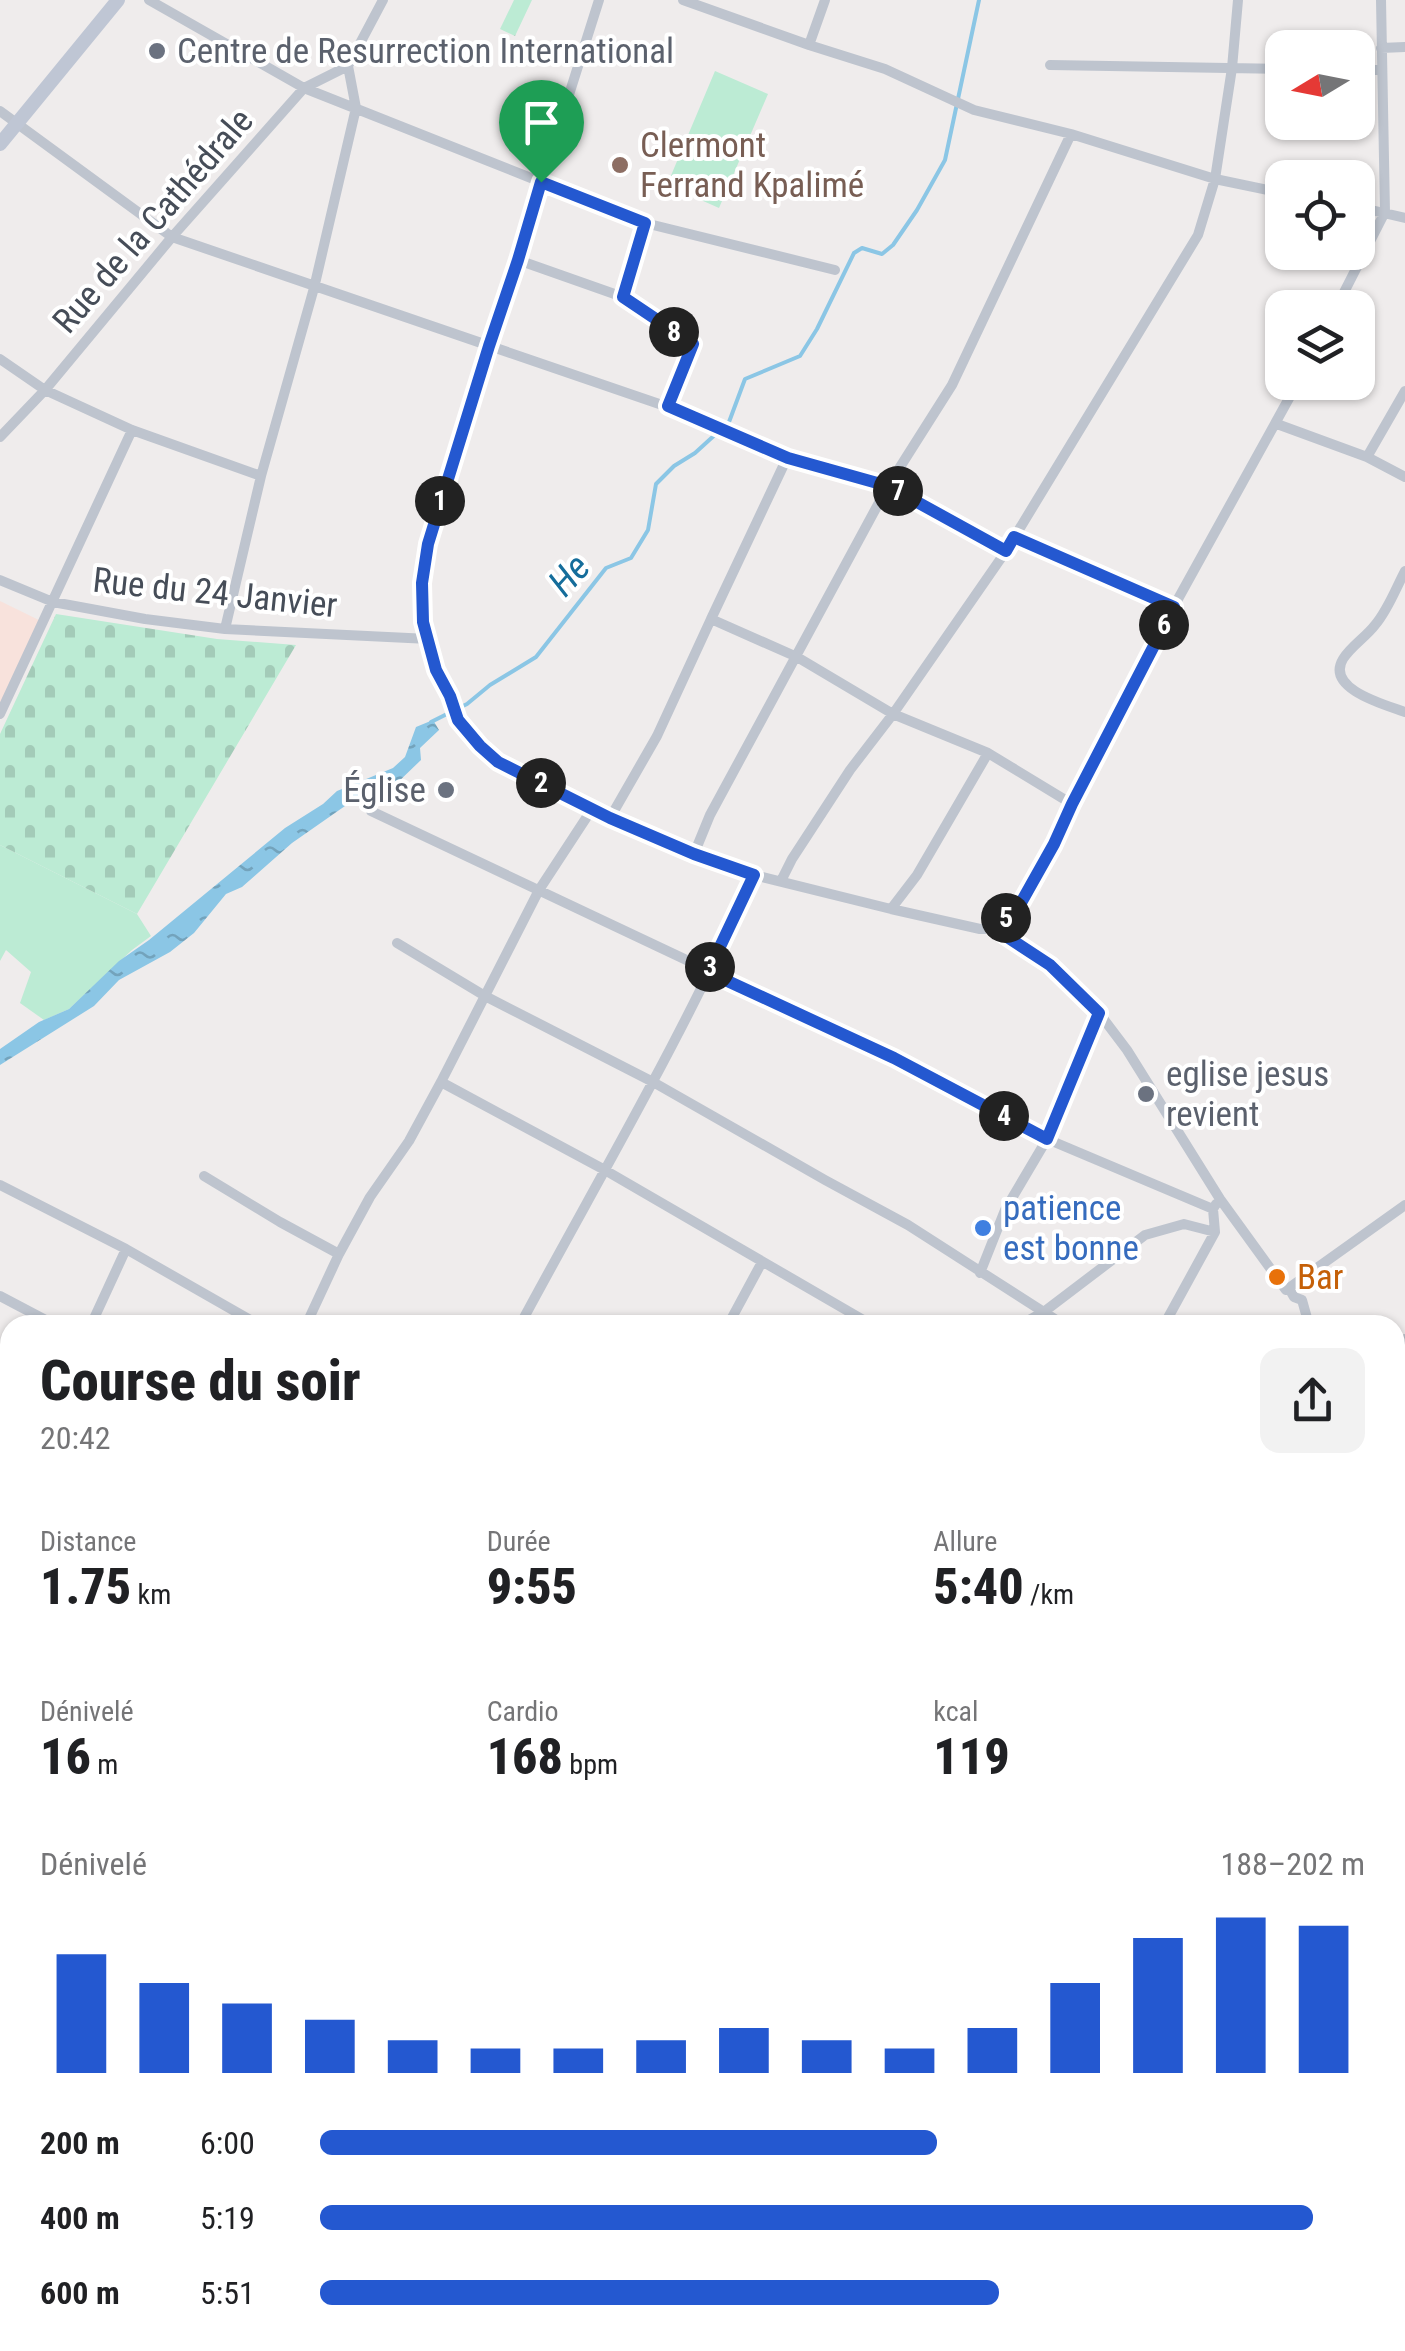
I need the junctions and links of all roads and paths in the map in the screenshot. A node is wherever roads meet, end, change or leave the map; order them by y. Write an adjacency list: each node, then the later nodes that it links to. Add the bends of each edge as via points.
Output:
1 (118, 0): 22 (main road)
2 (149, 0): 19 (street)
3 (383, 0): 14 (street)
4 (599, 0): 26 (street)
5 (683, 0): 9 (street)
6 (825, 0): 10 (street)
7 (1238, 0): 15 (street)
8 (1381, 0): 12 (street)
9 (715, 6): 10 (street)
10 (808, 45): 23 (street, via 884,69 974,110)
11 (1405, 47): 12 (street)
12 (1381, 48): 18 (street)
13 (1050, 65): 15 (street)
14 (348, 66): 19 (street, Rue de la Cathédrale); 20 (street)
15 (1232, 68): 16 (street); 25 (street)
16 (1265, 69)
17 (1375, 70): 18 (street)
18 (1382, 70): 29 (street)
19 (304, 88): 20 (street); 32 (street, Rue de la Cathédrale)
20 (356, 108): 26 (street); 35 (street)
21 (0, 110): 22 (street)
22 (17, 124): 24 (main road); 32 (street)
23 (1071, 134): 25 (street); 51 (street, via 952,385)
24 (0, 144)
25 (1215, 180): 27 (street); 52 (street, via 1198,235)
26 (541, 182): 31 (street); 33 (street)
27 (1265, 189)
28 (1375, 210): 29 (street)
29 (1385, 212): 30 (street); 36 (street)
30 (1405, 218)
31 (645, 223): 34 (street); 37 (street)
32 (172, 238): 35 (street); 40 (street, Rue de la Cathédrale)
33 (518, 260): 37 (street); 38 (street)
34 (835, 270)
35 (314, 288): 38 (street); 49 (street)
36 (1345, 290)
37 (623, 297): 43 (street, via 693,344)
38 (489, 346): 43 (street); 60 (street, via 428,544 422,583)
39 (0, 359): 40 (street)
40 (45, 390): 45 (street); 46 (street, Rue de la Cathédrale)
41 (1405, 391): 47 (street)
42 (1289, 400): 44 (street)
43 (668, 406): 48 (street)
44 (1277, 424): 47 (street); 57 (street)
45 (132, 430): 49 (street); 56 (street)
46 (0, 437)
47 (1367, 456): 50 (street)
48 (788, 458): 51 (street); 58 (street)
49 (261, 476): 59 (street)
50 (1405, 477)
51 (888, 486): 53 (street); 61 (street)
52 (1014, 537): 53 (street); 57 (street)
53 (1006, 551): 64 (street)
54 (1405, 570): 62 (street, via 1376,624 1340,665 1346,686)
55 (0, 580): 56 (street, Rue du 24 Janvier)
56 (52, 602): 59 (street, Rue du 24 Janvier); 63 (street)
57 (1174, 607): 66 (street)
58 (711, 619): 61 (street); 69 (street, via 658,736)
59 (224, 629): 60 (street, Rue du 24 Janvier)
60 (429, 640): 67 (street, via 452,708 480,746 498,762)
61 (796, 657): 64 (street); 70 (street)
62 (1405, 712)
63 (0, 714)
64 (892, 714): 65 (street); 72 (street)
65 (988, 753): 66 (street); 74 (street)
66 (1072, 804): 75 (street, via 1022,901)
67 (592, 808): 69 (street); 73 (street)
68 (371, 811): 73 (street)
69 (610, 818): 70 (street)
70 (694, 854): 71 (street)
71 (754, 875): 72 (street); 77 (street)
72 (781, 881): 74 (street)
73 (539, 890): 77 (street); 78 (street)
74 (891, 910): 75 (street)
75 (995, 929): 79 (street, via 1050,965)
76 (396, 943): 78 (street)
77 (708, 972): 81 (street); 82 (street, via 894,1058)
78 (485, 996): 80 (street); 81 (street)
79 (1099, 1013): 82 (street); 86 (street)
80 (441, 1082): 83 (street); 90 (street)
81 (653, 1082): 83 (street); 92 (street, via 908,1225)
82 (1047, 1139): 86 (street); 92 (street, via 1005,1210)
83 (604, 1169): 91 (street); 100 (street)
84 (204, 1176): 90 (street)
85 (0, 1185): 89 (street)
86 (1216, 1204): 88 (street); 93 (street)
87 (1405, 1205): 93 (street)
88 (1214, 1232): 95 (street, via 1184,1224 1145,1236); 105 (street)
89 (126, 1249): 97 (street); 98 (street)
90 (339, 1254): 99 (street)
91 (762, 1262): 101 (street); 102 (street)
92 (980, 1273): 95 (street)
93 (1286, 1290): 106 (street, via 1302,1300)
94 (0, 1296): 96 (street)
95 (1045, 1311): 103 (street); 104 (street)
96 (36, 1315)
97 (96, 1315)
98 (242, 1315)
99 (311, 1315)
100 (525, 1315)
101 (733, 1315)
102 (855, 1315)
103 (1038, 1315)
104 (1050, 1315)
105 (1169, 1315)
106 (1306, 1315)

